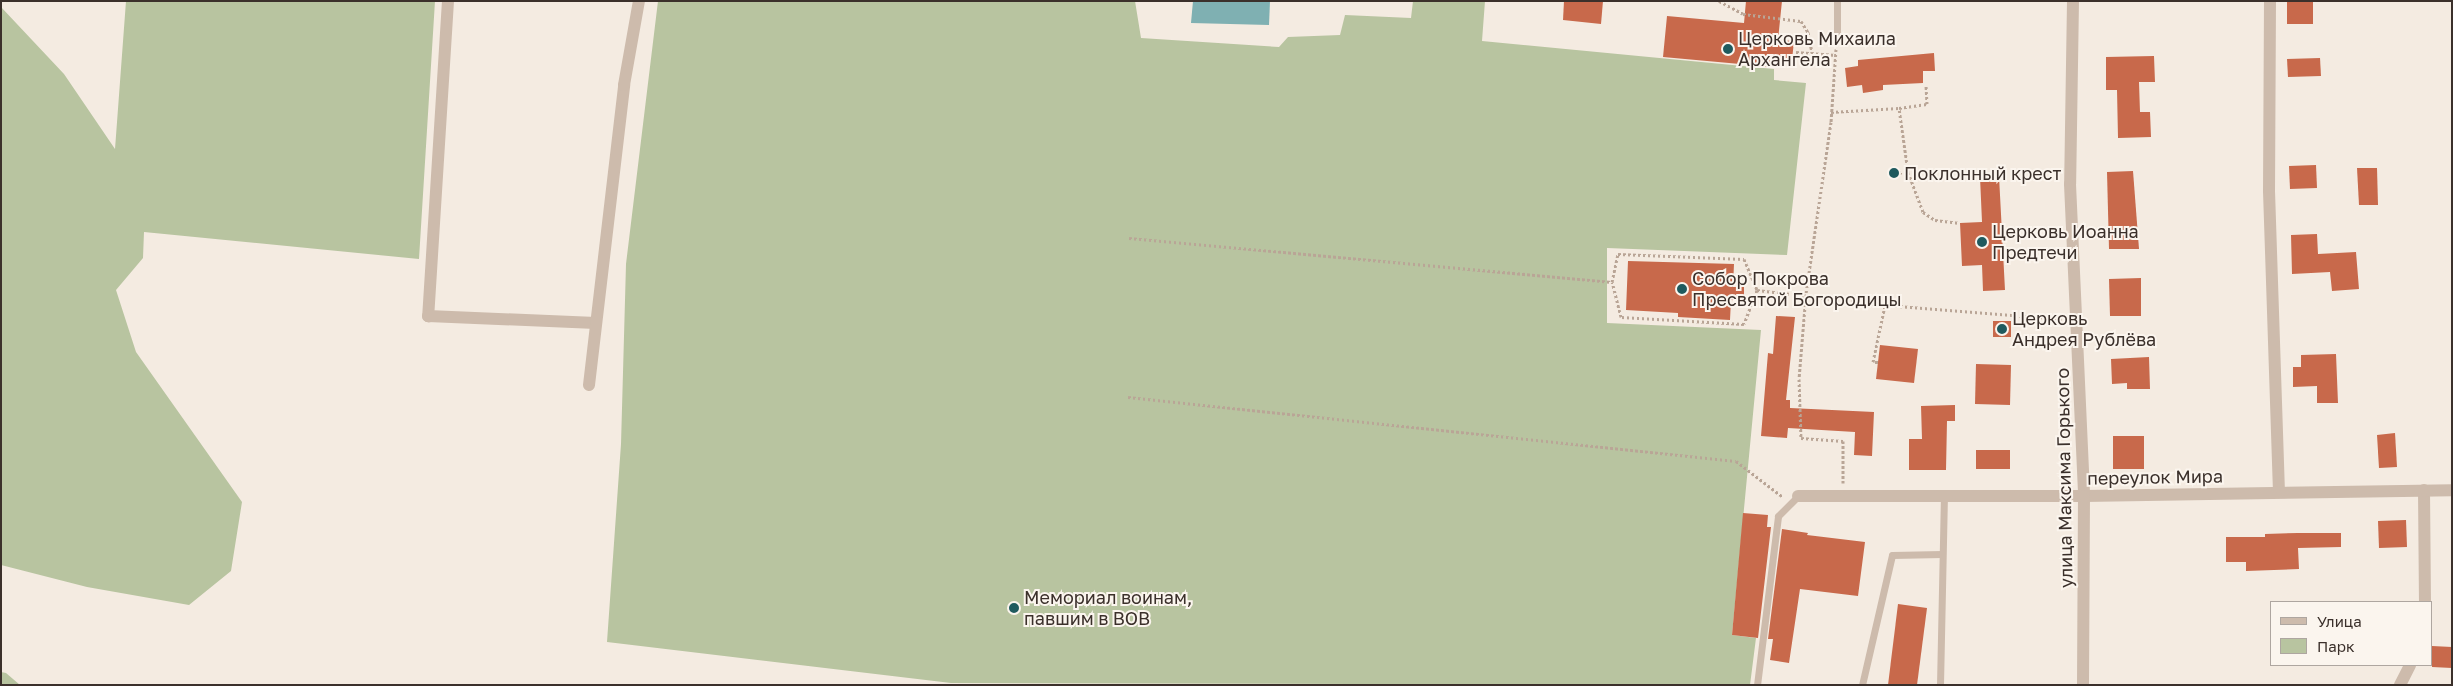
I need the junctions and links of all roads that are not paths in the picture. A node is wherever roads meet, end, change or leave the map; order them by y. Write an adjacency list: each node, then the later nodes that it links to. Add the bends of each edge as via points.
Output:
1 (448, 1): 7 (street, via 428,316)
2 (639, 1): 7 (street, via 624,85)
3 (1837, 1): 6 (lane)
4 (2073, 1): 13 (street, улица Максима Горького, via 2070,184)
5 (2270, 1): 11 (street, via 2269,191)
6 (1837, 40)
7 (596, 323): 8 (street)
8 (589, 385)
9 (2424, 490): 10 (street, переулок Мира); 11 (street, переулок Мира); 16 (street)
10 (2452, 490)
11 (2279, 492): 13 (street, переулок Мира)
12 (1944, 495): 13 (street, переулок Мира); 14 (street, переулок Мира); 15 (lane)
13 (2084, 496): 21 (street, улица Максима Горького)
14 (1795, 500): 18 (lane, via 1778,516)
15 (1942, 554): 19 (lane, via 1892,555); 20 (lane)
16 (2425, 601)
17 (2410, 666): 22 (street)
18 (1757, 685)
19 (1862, 685)
20 (1940, 685)
21 (2083, 685)
22 (2400, 685)

